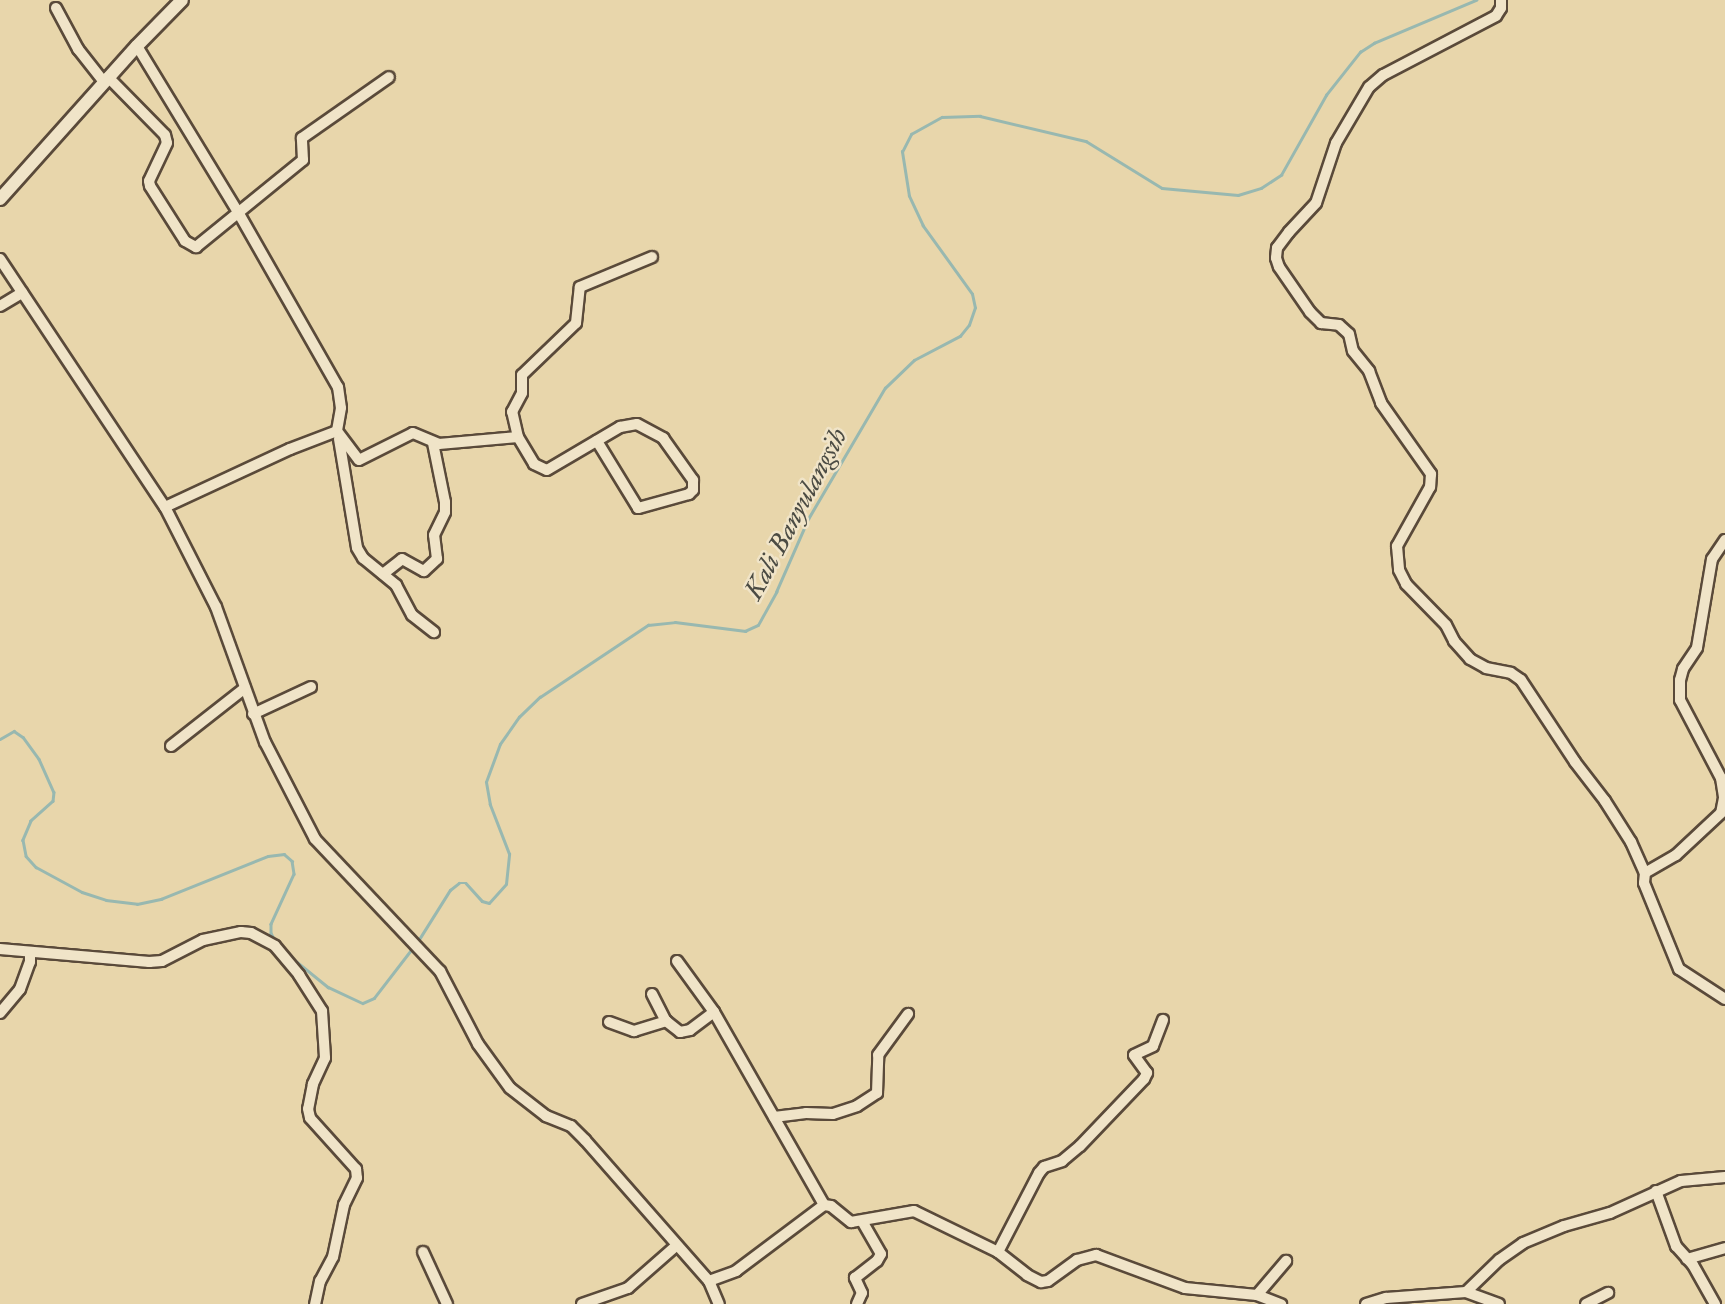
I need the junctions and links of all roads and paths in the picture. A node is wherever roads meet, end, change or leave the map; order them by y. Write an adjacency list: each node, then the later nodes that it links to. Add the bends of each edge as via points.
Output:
1 (182, 0): 4 (street)
2 (1501, 0): 27 (street, via 1496,16 1383,75 1369,87 1336,143 1316,203 1289,232 1276,258 1310,312 1321,323 1339,325 1349,334 1353,351 1369,371 1381,403 1431,474 1430,487 1397,547 1406,584 1446,625 1470,659 1521,680 1605,800)
3 (55, 8): 6 (street, via 78,49)
4 (137, 46): 6 (street); 8 (street)
5 (390, 77): 8 (street, via 302,138 303,160)
6 (106, 80): 7 (street); 8 (street, via 165,135 167,143 149,181 185,241 201,246)
7 (0, 200)
8 (238, 212): 13 (street, via 338,387)
9 (652, 257): 14 (street, via 580,287 576,323 522,375 523,390 512,412)
10 (0, 259): 11 (street)
11 (22, 293): 12 (street); 17 (street)
12 (0, 306)
13 (338, 433): 16 (street, via 359,460 411,433); 17 (street, via 290,449); 19 (street, via 357,548)
14 (518, 437): 15 (street, via 534,464 547,470); 16 (street)
15 (597, 441): 15 (street, via 620,427 637,424 650,428 686,468 693,490 638,508)
16 (433, 443): 19 (street, via 445,502 435,535 437,559 424,571 402,559)
17 (165, 507): 22 (street, via 216,607)
18 (1725, 540): 25 (street, via 1712,559 1697,648 1680,680 1681,700)
19 (383, 574): 20 (street, via 397,585 412,615)
20 (434, 632)
21 (311, 687): 23 (street)
22 (245, 688): 23 (street); 24 (street)
23 (253, 713): 44 (street, via 315,839 419,946 451,989 484,1055 510,1088 546,1116 571,1126)
24 (171, 746)
25 (1723, 778): 26 (street)
26 (1723, 816): 27 (street, via 1676,855)
27 (1645, 873): 32 (street, via 1646,894 1679,969)
28 (0, 949): 29 (street)
29 (30, 951): 34 (street, via 20,989); 55 (street, via 162,961 203,940 241,932 275,946 299,975 322,1010 325,1031 325,1058 313,1084 310,1118 354,1165 357,1178 344,1205 333,1257)
30 (677, 961): 33 (street)
31 (652, 994): 37 (street)
32 (1725, 999)
33 (714, 1012): 37 (street, via 682,1033); 39 (street)
34 (0, 1013)
35 (908, 1014): 39 (street, via 878,1055 877,1093 833,1114)
36 (1163, 1020): 47 (street, via 1153,1046 1134,1055 1147,1073 1144,1079 1080,1146 1062,1161 1044,1167)
37 (666, 1021): 38 (street, via 629,1031)
38 (609, 1022)
39 (774, 1117): 42 (street)
40 (1725, 1177): 41 (street, via 1681,1181)
41 (1656, 1191): 48 (street, via 1676,1246); 51 (street, via 1610,1213 1523,1243)
42 (824, 1205): 43 (street, via 851,1222); 50 (street, via 736,1271)
43 (862, 1221): 47 (street, via 914,1211); 59 (street, via 881,1254 855,1278 862,1293)
44 (676, 1247): 50 (street); 57 (street, via 628,1288)
45 (1725, 1248): 48 (street)
46 (423, 1251): 56 (street)
47 (998, 1252): 53 (street, via 1041,1282 1077,1260 1096,1255 1185,1288)
48 (1688, 1259): 64 (street)
49 (1286, 1261): 53 (street)
50 (709, 1281): 58 (street)
51 (1466, 1292): 54 (street); 62 (street)
52 (1608, 1293): 63 (street)
53 (1257, 1295): 60 (street)
54 (1396, 1301): 61 (street)
55 (314, 1304)
56 (447, 1304)
57 (582, 1304)
58 (719, 1304)
59 (857, 1304)
60 (1281, 1304)
61 (1366, 1304)
62 (1500, 1304)
63 (1586, 1304)
64 (1715, 1304)

